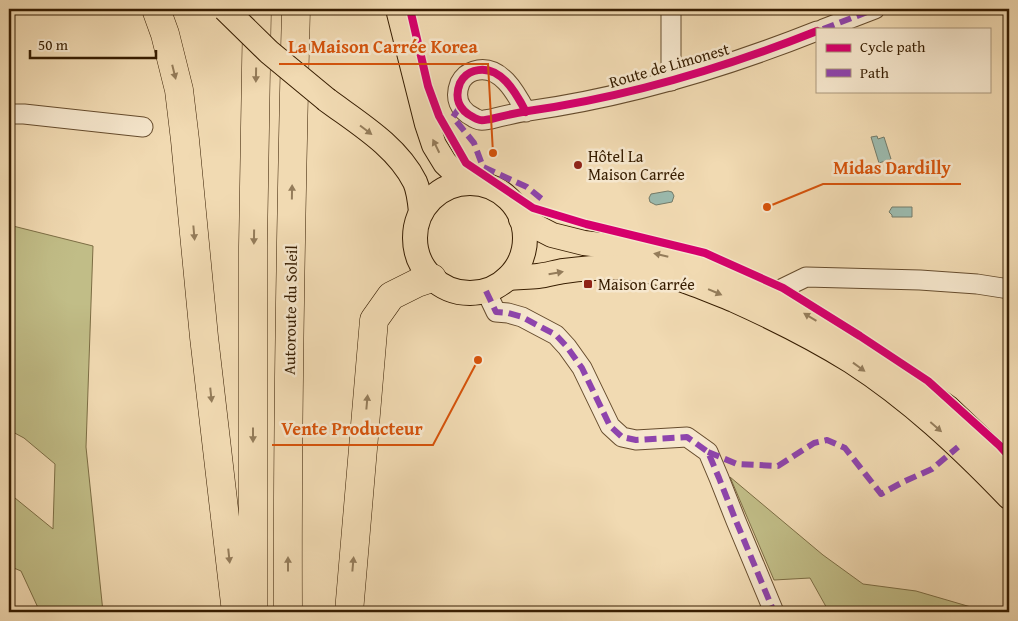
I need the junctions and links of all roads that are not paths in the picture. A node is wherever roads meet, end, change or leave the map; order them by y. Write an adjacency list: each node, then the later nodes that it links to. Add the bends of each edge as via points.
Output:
1 (156, 9): 24 (highway, one-way to 24, via 179,90)
2 (225, 9): 15 (main road, one-way to 15, bridge, via 269,52 388,146 415,182)
3 (257, 9): 25 (highway, one-way to 25)
4 (296, 9): 26 (highway, Autoroute du Soleil, one-way to 4, via 290,257)
5 (398, 9): 14 (main road, one-way to 5, via 434,145)
6 (671, 9): 10 (street)
7 (875, 9): 8 (street)
8 (825, 28)
9 (816, 31): 10 (street, Route de Limonest)
10 (671, 82): 11 (street, Route de Limonest)
11 (526, 112)
12 (9, 114): 13 (street)
13 (143, 127)
14 (466, 183): 15 (main road, via 448,188 432,198); 16 (main road, via 484,185 500,192 513,204)
15 (421, 212): 17 (main road, via 415,229 415,247 421,264)
16 (521, 219): 18 (main road, via 525,235 523,250 518,265); 21 (main road, one-way to 16, via 701,264 633,249 584,243 552,235)
17 (432, 278): 20 (main road, via 457,292); 27 (highway, one-way to 17, via 374,320 391,296)
18 (508, 278): 20 (main road); 23 (main road, one-way to 23, via 588,268 639,269 692,282 770,316 852,362 899,396 941,431)
19 (1007, 288): 21 (street, via 920,280 806,277)
20 (486, 291): 28 (street, via 496,312 522,317 556,335 582,368 610,426 622,437 636,440 687,437 708,452)
21 (771, 294): 22 (main road, one-way to 21, via 947,407 858,346)
22 (1009, 466)
23 (1009, 497)
24 (236, 612)
25 (252, 612)
26 (288, 612)
27 (349, 612)
28 (774, 612)

